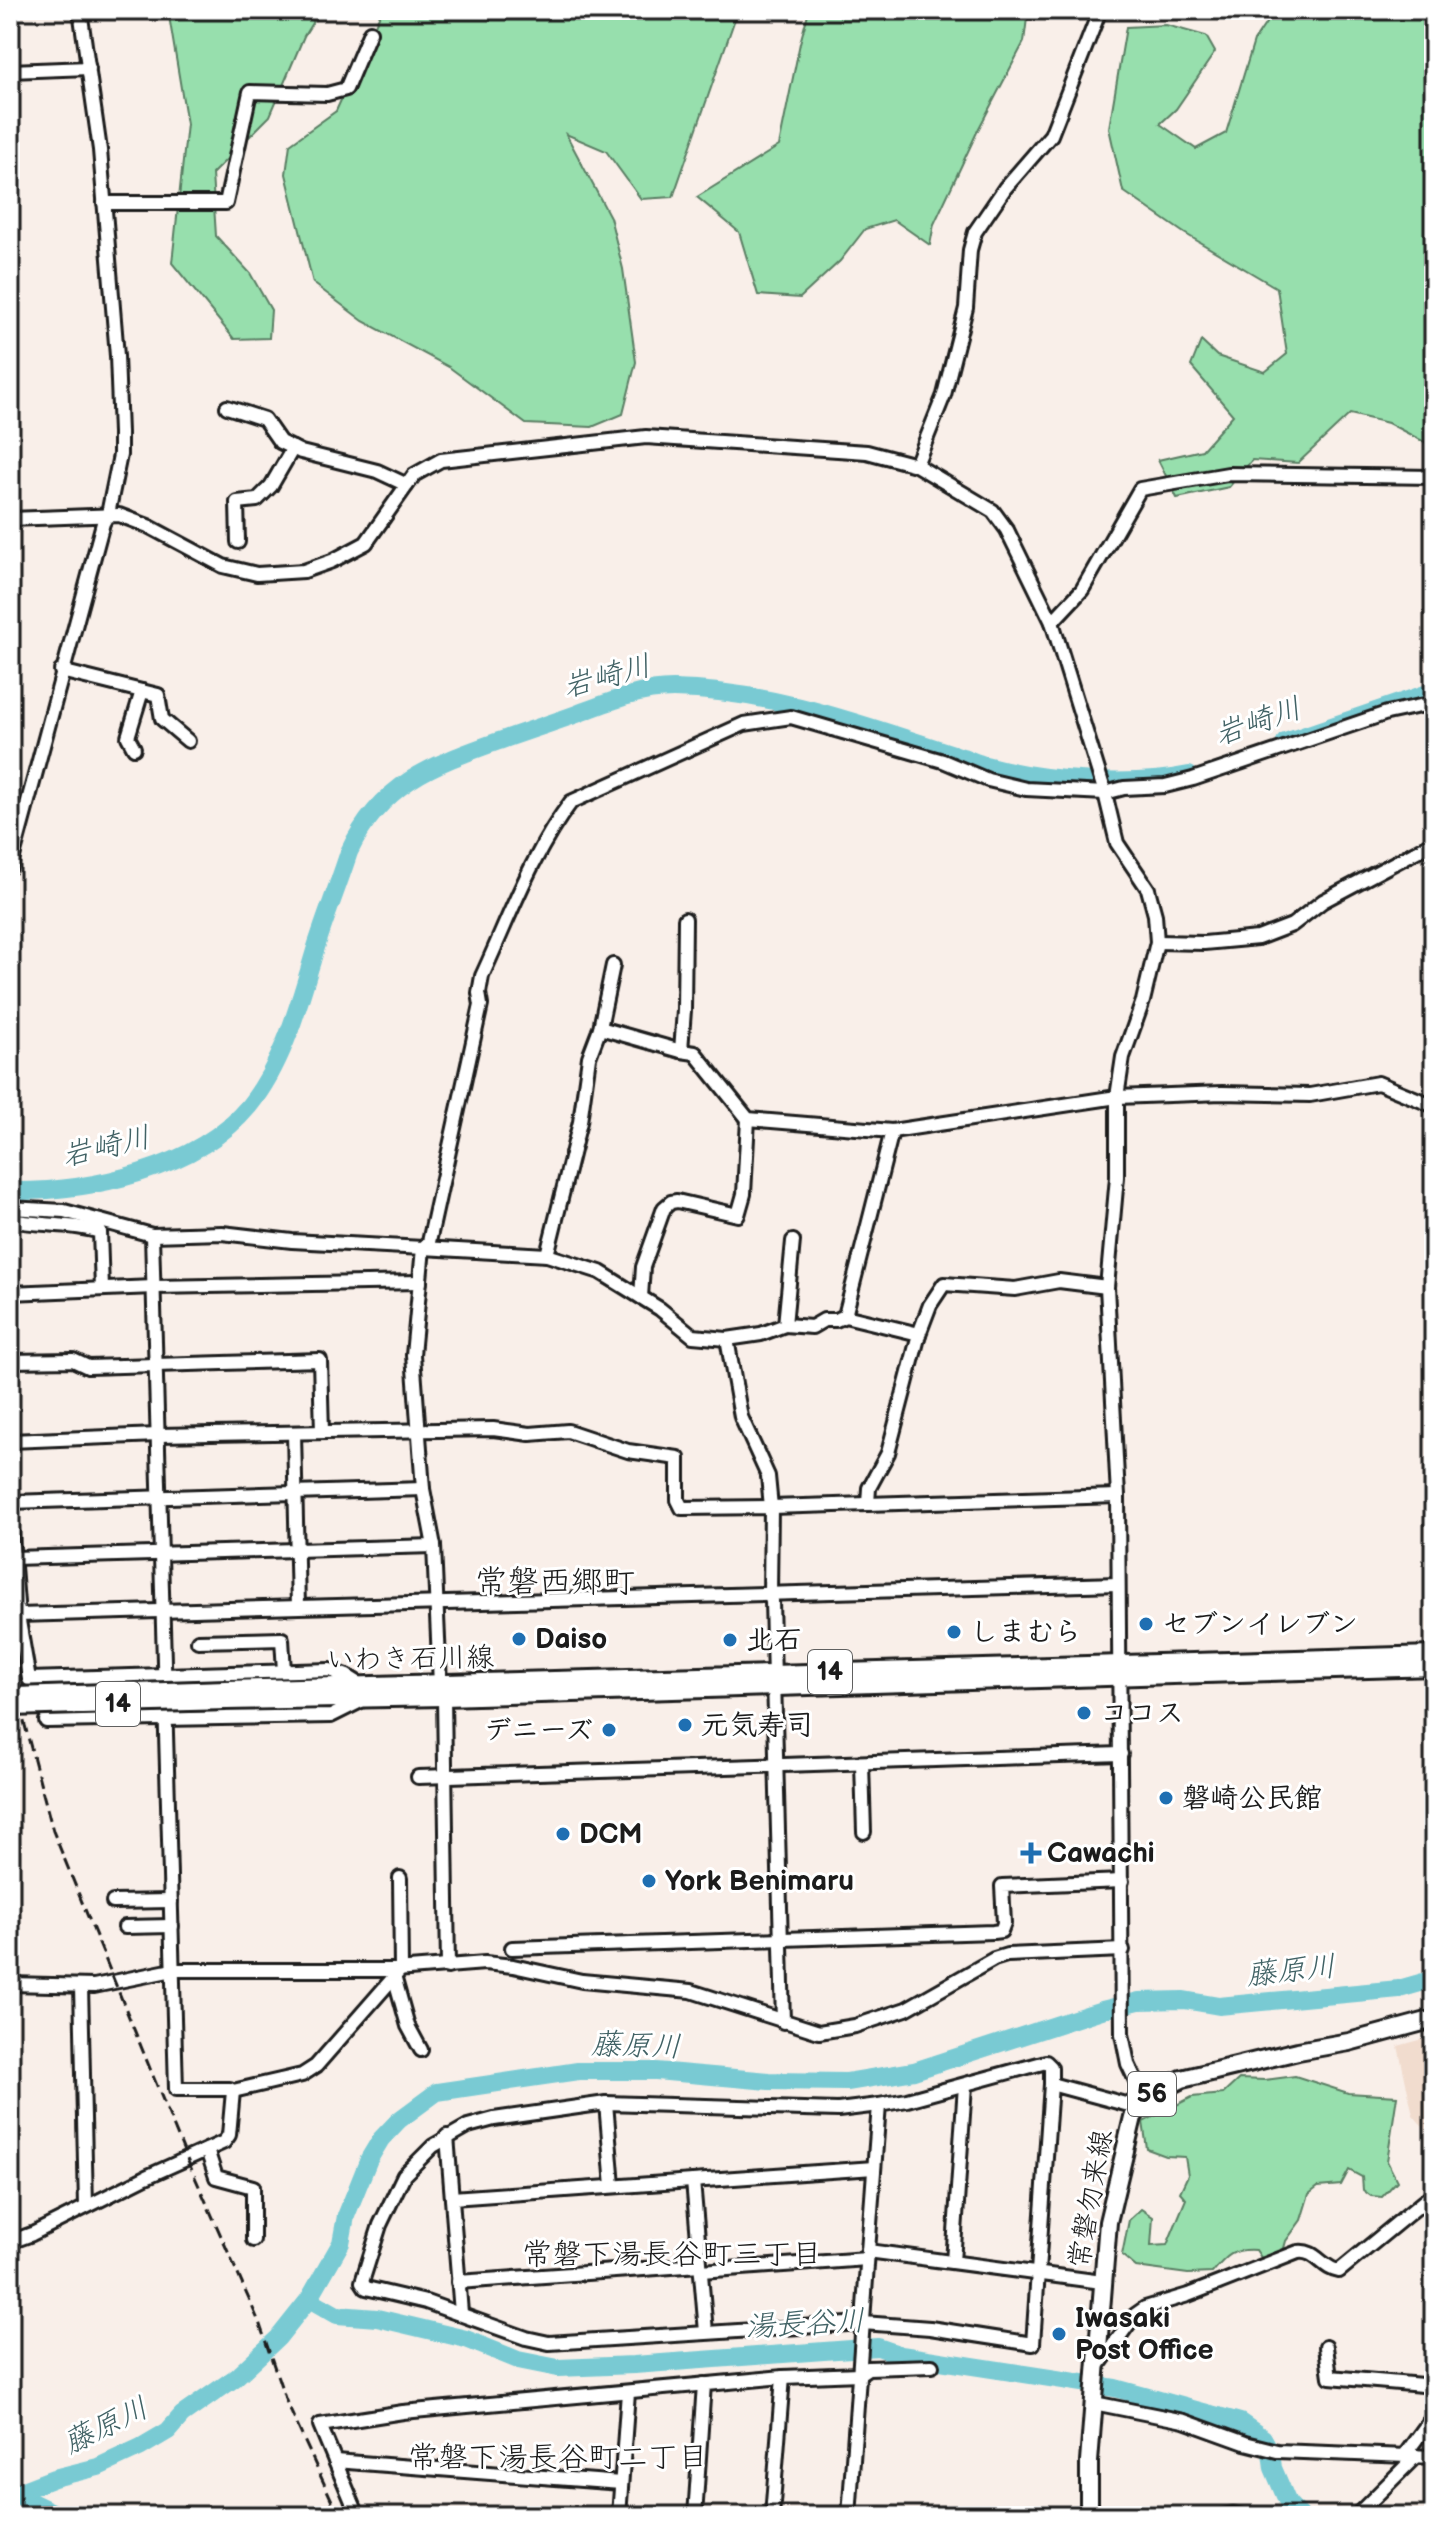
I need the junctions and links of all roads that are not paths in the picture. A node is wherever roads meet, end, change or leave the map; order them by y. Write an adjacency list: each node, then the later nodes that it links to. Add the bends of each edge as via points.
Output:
1 (80, 10): 4 (street)
2 (1100, 10): 9 (street, via 1051,135 975,232 963,322 944,395)
3 (370, 32): 6 (street, via 346,89 327,94 250,92 226,203)
4 (89, 68): 5 (street); 6 (street)
5 (10, 71)
6 (104, 203): 12 (street, via 120,433)
7 (227, 407): 8 (street, via 264,419 280,442)
8 (293, 448): 11 (street, via 377,471); 14 (street, via 257,500 237,502)
9 (916, 465): 11 (street, via 867,452 646,437 441,460); 15 (street, via 993,511)
10 (1434, 477): 15 (street, via 1228,474 1140,489 1082,590)
11 (407, 485): 12 (street, via 366,543 304,571 257,574 223,566 148,526)
12 (108, 514): 13 (street); 16 (street)
13 (10, 519)
14 (238, 542)
15 (1052, 622): 21 (street)
16 (61, 671): 17 (street); 23 (street)
17 (142, 691): 19 (street, via 158,695 162,719); 20 (street, via 128,737)
18 (1434, 703): 21 (street, via 1387,713 1193,779)
19 (188, 741)
20 (134, 748)
21 (1104, 790): 25 (street, via 1117,843 1148,889); 37 (street, via 1026,789 791,717 744,724 571,802 534,863 482,976 481,1005 429,1242)
22 (1434, 842): 25 (street, via 1323,901 1292,925 1258,938)
23 (10, 868)
24 (685, 919): 28 (street)
25 (1157, 942): 29 (street, via 1123,1057)
26 (613, 965): 27 (street)
27 (600, 1028): 28 (street); 38 (street, via 589,1057 580,1122)
28 (681, 1051): 31 (street, via 695,1053)
29 (1117, 1097): 30 (street, via 1310,1095 1378,1083); 32 (street); 41 (street, via 1117,1177)
30 (1434, 1106)
31 (748, 1119): 32 (street); 44 (street, via 738,1215 671,1202 664,1208 643,1267)
32 (892, 1131): 45 (street)
33 (10, 1208): 35 (street, via 64,1211)
34 (10, 1220): 42 (street, via 100,1232)
35 (152, 1235): 37 (street, via 222,1233); 40 (street)
36 (793, 1241): 46 (street)
37 (423, 1248): 38 (street); 39 (street)
38 (547, 1255): 44 (street, via 600,1272)
39 (420, 1282): 40 (street); 52 (street, via 413,1355)
40 (154, 1287): 42 (street); 50 (street)
41 (1107, 1287): 47 (street, via 1059,1281 1015,1289 944,1284); 58 (street)
42 (102, 1289): 43 (street)
43 (10, 1293)
44 (641, 1297): 48 (street, via 693,1336)
45 (845, 1316): 46 (street, via 812,1327); 47 (street)
46 (785, 1325): 48 (street)
47 (919, 1334): 62 (street, via 888,1453 869,1488)
48 (727, 1339): 61 (street, via 741,1417 768,1476)
49 (10, 1361): 50 (street)
50 (156, 1365): 51 (street, via 320,1360); 54 (street)
51 (322, 1432): 52 (street); 53 (street)
52 (418, 1432): 56 (street); 61 (street, via 568,1431 628,1451 678,1458 680,1504)
53 (294, 1433): 54 (street); 57 (street)
54 (158, 1435): 55 (street); 59 (street)
55 (10, 1441)
56 (423, 1489): 57 (street); 64 (street)
57 (295, 1493): 59 (street); 65 (street)
58 (1118, 1496): 62 (street); 68 (street)
59 (159, 1497): 60 (street); 66 (street)
60 (10, 1502)
61 (770, 1503): 62 (street); 69 (street)
62 (868, 1504)
63 (10, 1518): 67 (street)
64 (434, 1546): 65 (street); 70 (street)
65 (297, 1550): 66 (street); 71 (street)
66 (161, 1554): 67 (street); 72 (street)
67 (13, 1558): 73 (street)
68 (1118, 1584): 69 (street); 77 (street)
69 (770, 1594): 70 (street); 80 (street)
70 (438, 1603): 71 (street); 81 (street)
71 (298, 1607): 72 (street)
72 (162, 1611): 73 (street); 79 (street)
73 (18, 1615): 79 (street, via 29,1679)
74 (198, 1641): 78 (street, via 282,1639)
75 (1434, 1655): 77 (main road, いわき石川線 / 14)
76 (1434, 1667): 77 (main road, いわき石川線 / 14)
77 (1120, 1669): 80 (main road, いわき石川線 / 14); 88 (street)
78 (284, 1671): 79 (street); 82 (street, via 330,1670 347,1676)
79 (164, 1675): 86 (street)
80 (775, 1680): 81 (main road, いわき石川線 / 14); 90 (street)
81 (442, 1691): 82 (main road, いわき石川線 / 14); 91 (street)
82 (364, 1692): 83 (main road, いわき石川線 / 14); 86 (street, via 331,1716)
83 (226, 1695): 84 (main road, いわき石川線 / 14, bridge); 85 (main road, いわき石川線 / 14, bridge)
84 (10, 1696)
85 (10, 1707)
86 (165, 1718): 87 (street); 96 (street)
87 (46, 1721)
88 (1121, 1754): 89 (street); 95 (street)
89 (862, 1763): 90 (street); 93 (street)
90 (777, 1765): 91 (street); 100 (street)
91 (446, 1776): 92 (street); 103 (street)
92 (418, 1777)
93 (864, 1832)
94 (400, 1878): 105 (street)
95 (1122, 1881): 100 (street, via 1002,1886 1001,1931); 102 (street)
96 (171, 1901): 97 (street); 98 (street)
97 (113, 1902)
98 (172, 1926): 99 (street); 104 (street)
99 (125, 1927)
100 (781, 1939): 101 (street); 109 (street)
101 (512, 1948)
102 (1123, 1950): 109 (street, via 1007,1955 906,2009 869,2022 819,2032); 114 (street, via 1122,2034 1128,2064)
103 (448, 1967): 105 (street); 109 (street, via 485,1963 582,1981 691,1991)
104 (173, 1970): 105 (street); 107 (street); 113 (street, via 176,2089)
105 (398, 1972): 110 (street, via 408,2026); 113 (street, via 310,2071)
106 (10, 1984): 107 (street)
107 (81, 1986): 124 (street)
108 (1434, 2019): 114 (main road, 常磐勿来線 / 56, via 1182,2079)
109 (783, 2022)
110 (421, 2050)
111 (1051, 2084): 112 (street, via 1046,2062); 114 (street, via 1129,2105); 130 (street)
112 (965, 2085): 116 (street); 128 (street)
113 (233, 2091): 118 (street, via 229,2135)
114 (1145, 2100): 132 (main road, 常磐勿来線 / 56, via 1130,2126 1108,2222)
115 (606, 2103): 116 (street, via 838,2110); 117 (street, via 494,2119); 121 (street)
116 (879, 2105): 119 (street)
117 (447, 2136): 123 (street); 133 (street, via 404,2175 380,2225 362,2282 366,2288)
118 (207, 2150): 124 (street); 125 (street, via 216,2177 253,2187)
119 (874, 2168): 120 (street); 127 (street)
120 (693, 2181): 121 (street); 129 (street)
121 (613, 2186): 123 (street)
122 (1434, 2193): 141 (street, via 1339,2271 1311,2253 1298,2252 1145,2308 1135,2315)
123 (452, 2198): 131 (street)
124 (86, 2206): 126 (street)
125 (253, 2240)
126 (10, 2242)
127 (868, 2255): 128 (street); 129 (street); 134 (street)
128 (953, 2262): 130 (street)
129 (700, 2268): 131 (street); 135 (street)
130 (1038, 2274): 132 (street); 134 (street, via 1033,2344 930,2328)
131 (458, 2282): 133 (street)
132 (1102, 2282): 141 (main road, 常磐勿来線 / 56)
133 (461, 2313): 135 (street, via 549,2343)
134 (863, 2329): 135 (street); 138 (street)
135 (706, 2332)
136 (1326, 2347): 142 (street, via 1330,2377)
137 (932, 2366): 138 (street)
138 (860, 2369): 139 (street); 153 (street)
139 (783, 2377): 140 (street); 152 (street)
140 (704, 2384): 143 (street); 151 (street)
141 (1095, 2384): 145 (street, via 1260,2448); 154 (main road, 常磐勿来線 / 56)
142 (1434, 2386)
143 (628, 2392): 147 (street, via 403,2412 320,2425); 148 (street)
144 (1434, 2415): 145 (street)
145 (1410, 2456): 146 (street); 157 (street)
146 (1434, 2457)
147 (335, 2461): 148 (street); 149 (street)
148 (621, 2483): 150 (street)
149 (358, 2516)
150 (619, 2516)
151 (695, 2516)
152 (772, 2516)
153 (849, 2516)
154 (1089, 2516)
155 (1222, 2516): 156 (street)
156 (1243, 2516)
157 (1356, 2516)

